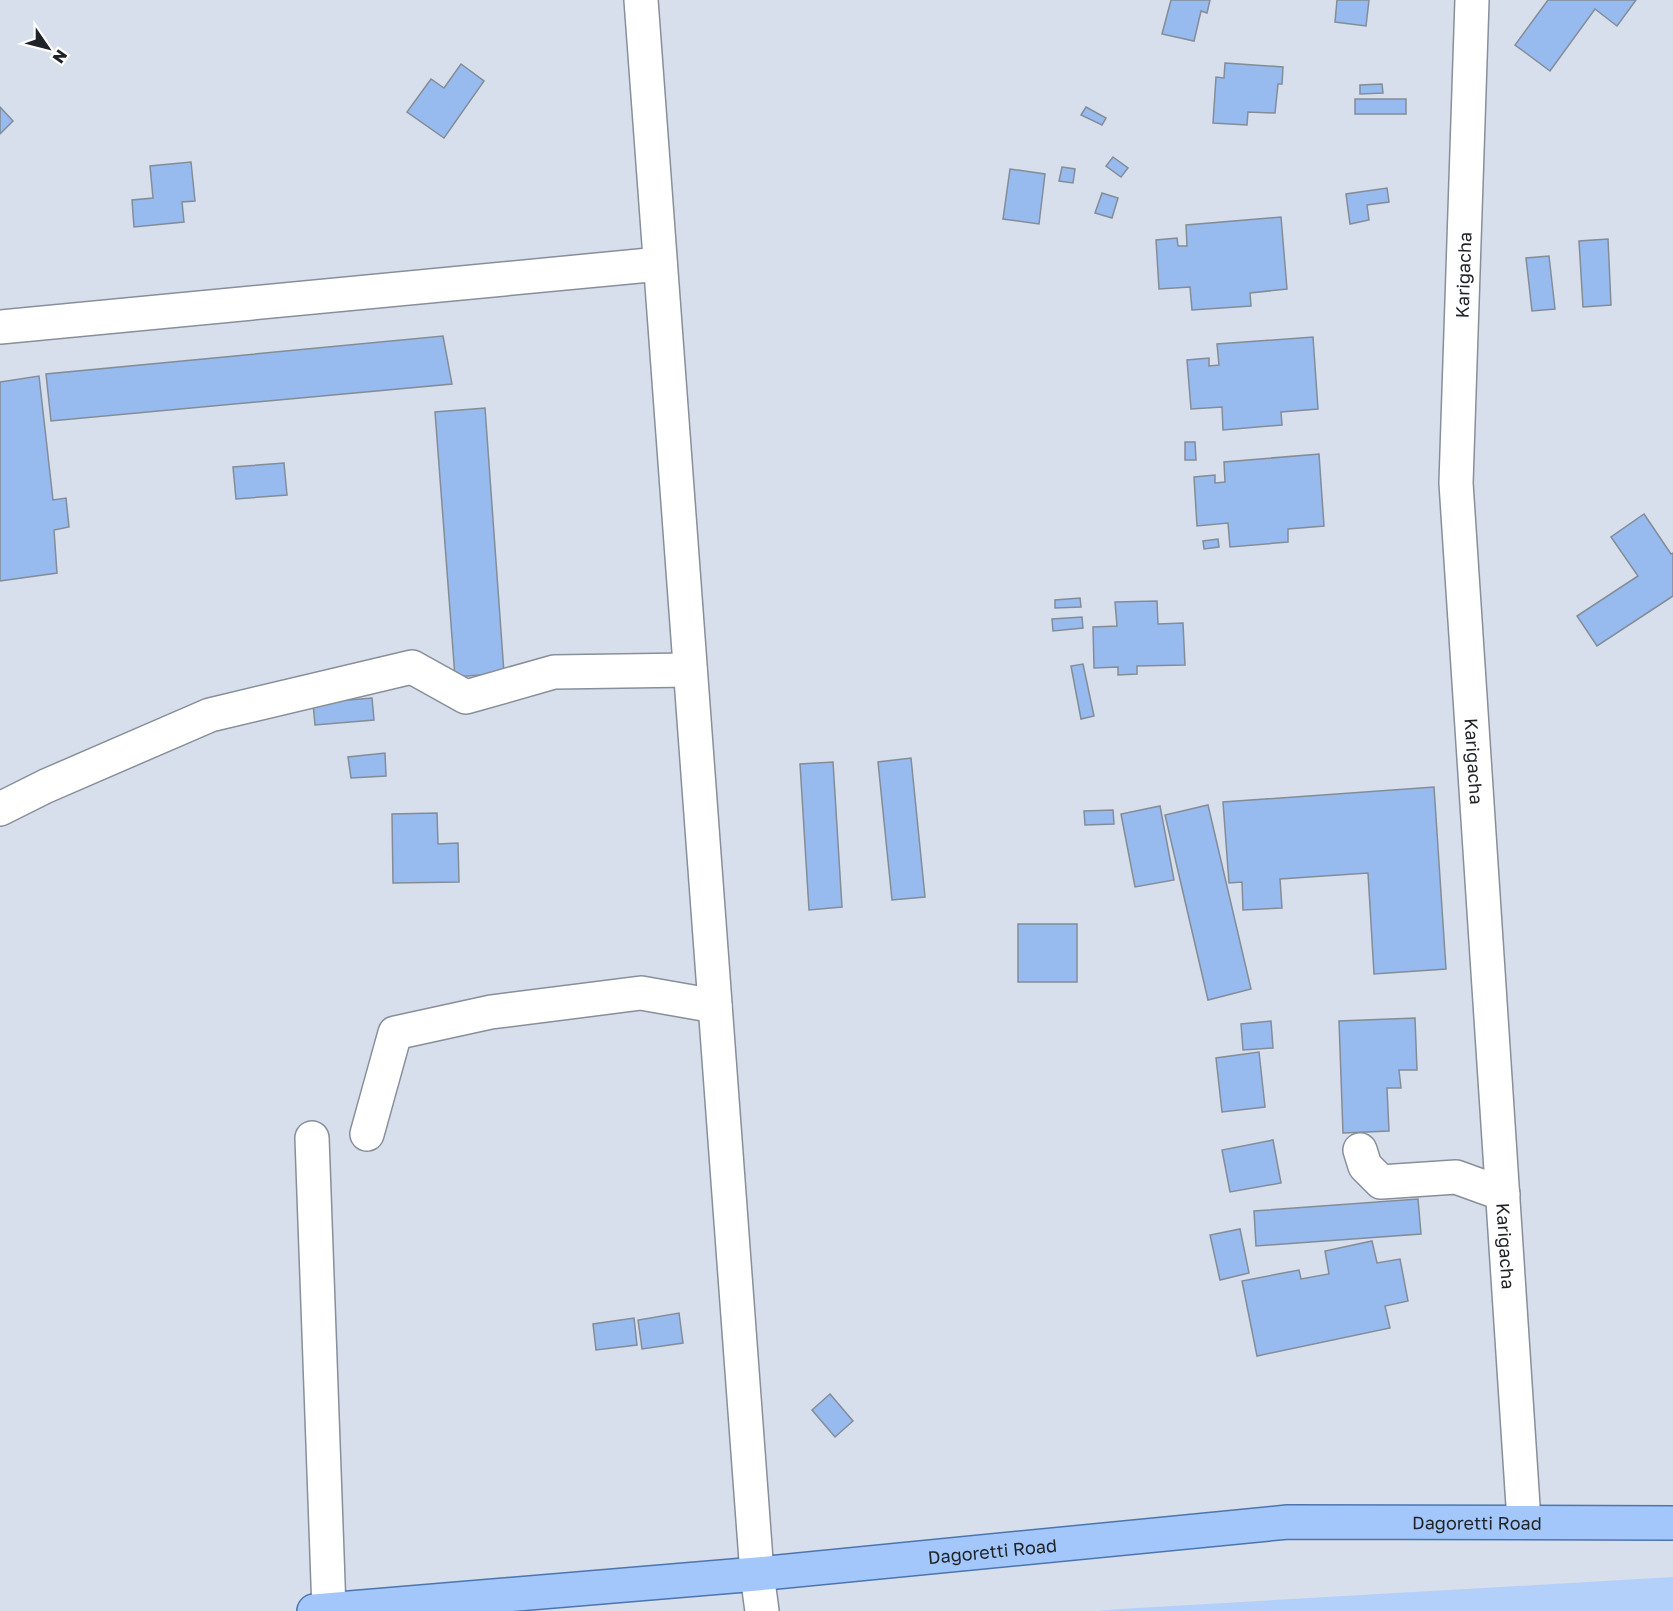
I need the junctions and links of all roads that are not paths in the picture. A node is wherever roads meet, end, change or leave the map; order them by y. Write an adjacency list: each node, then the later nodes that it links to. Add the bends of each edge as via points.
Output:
1 (641, 0): 3 (street)
2 (1472, 0): 11 (street, Karigacha, via 1456,483)
3 (660, 264): 4 (street); 5 (street)
4 (0, 327)
5 (690, 670): 6 (street, via 554,672 465,697 412,667 210,715); 7 (street)
6 (0, 809)
7 (715, 1006): 8 (street, via 641,993 491,1012 395,1034); 14 (street)
8 (367, 1134)
9 (312, 1138): 15 (street)
10 (1360, 1150): 11 (street, via 1365,1166 1381,1182 1456,1177)
11 (1503, 1194): 12 (street, Karigacha)
12 (1524, 1521): 13 (main road, Dagoretti Road); 14 (main road, Dagoretti Road, via 1288,1522)
13 (1673, 1523)
14 (757, 1574): 15 (main road, Dagoretti Road); 16 (street)
15 (321, 1610)
16 (762, 1611)

